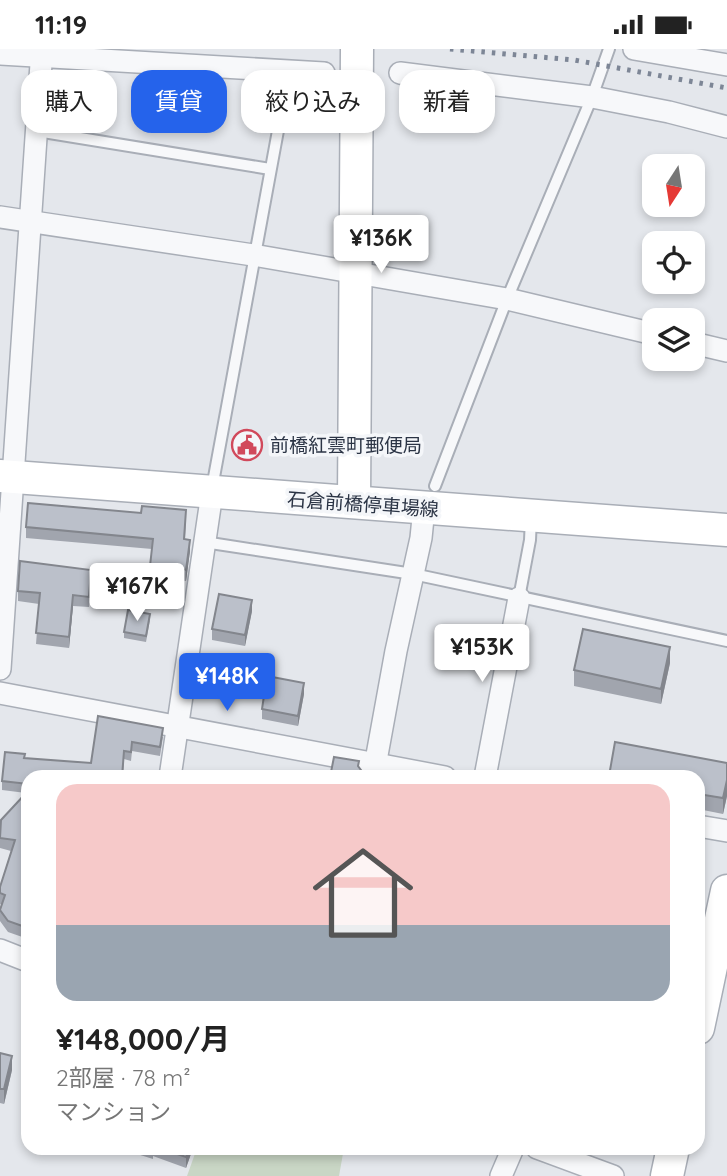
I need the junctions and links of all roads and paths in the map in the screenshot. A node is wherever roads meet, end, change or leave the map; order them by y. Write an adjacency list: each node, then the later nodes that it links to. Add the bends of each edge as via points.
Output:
1 (357, 49): 18 (main road)
2 (609, 49): 9 (lane)
3 (634, 49): 6 (street)
4 (42, 53): 5 (street); 7 (street)
5 (0, 54)
6 (727, 65)
7 (275, 70)
8 (495, 85): 9 (street)
9 (592, 97): 10 (street); 19 (lane)
10 (727, 127)
11 (37, 133): 16 (street)
12 (49, 133): 14 (lane)
13 (277, 133): 14 (lane)
14 (270, 169): 17 (lane)
15 (0, 217): 16 (street)
16 (30, 222): 17 (street); 23 (street)
17 (253, 255): 18 (street); 24 (lane)
18 (355, 274): 19 (street); 26 (main road)
19 (507, 299): 20 (street); 25 (lane)
20 (642, 331)
21 (705, 346): 22 (street)
22 (727, 351)
23 (6, 476): 24 (main road, 石倉前橋停車場線); 33 (street)
24 (212, 493): 26 (main road, 石倉前橋停車場線); 29 (street)
25 (430, 497): 26 (main road, 石倉前橋停車場線); 27 (main road, 石倉前橋停車場線); 30 (street)
26 (354, 501)
27 (531, 515): 28 (main road, 石倉前橋停車場線); 31 (lane)
28 (727, 530)
29 (204, 542): 30 (lane); 35 (street)
30 (413, 574): 31 (lane); 37 (street)
31 (519, 598): 32 (lane); 38 (street)
32 (727, 641)
33 (0, 669)
34 (0, 693): 35 (street)
35 (177, 725): 36 (street); 37 (street)
36 (171, 770)
37 (374, 770)
38 (486, 770)
39 (705, 827): 40 (street)
40 (727, 831)
41 (727, 891): 44 (main road)
42 (0, 950): 43 (street)
43 (21, 958)
44 (705, 995)
45 (510, 1155): 48 (street)
46 (556, 1155): 49 (street)
47 (672, 1155): 50 (main road)
48 (501, 1176)
49 (613, 1176)
50 (667, 1176)

